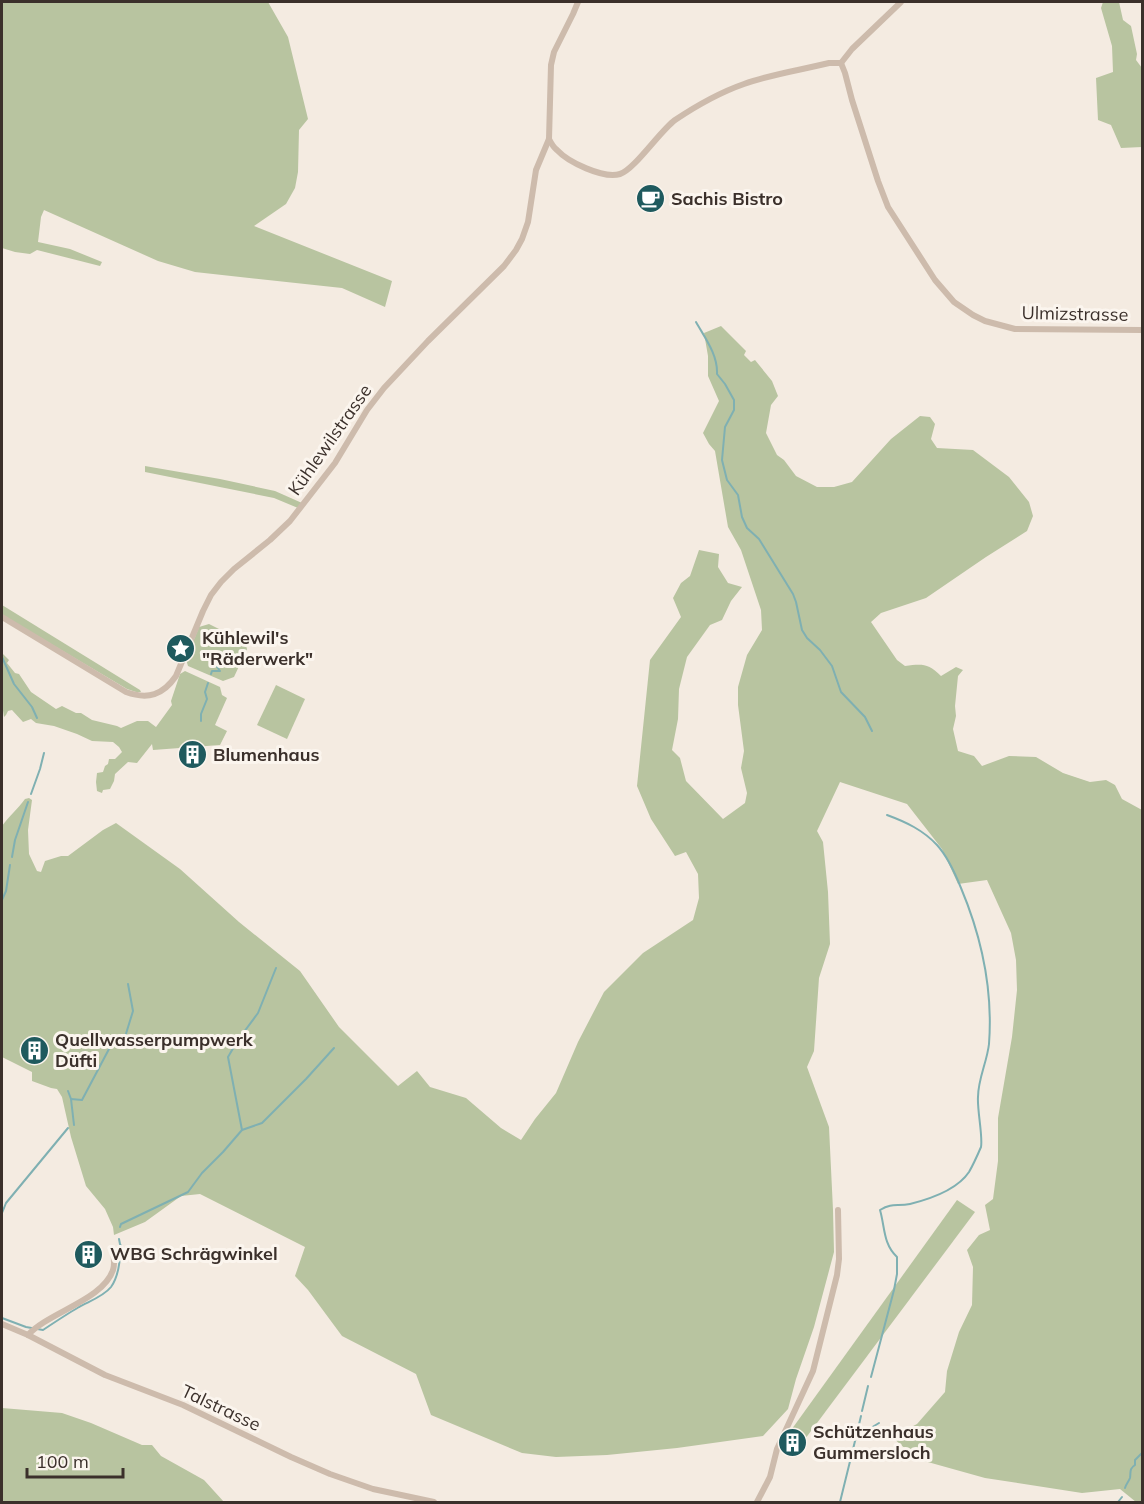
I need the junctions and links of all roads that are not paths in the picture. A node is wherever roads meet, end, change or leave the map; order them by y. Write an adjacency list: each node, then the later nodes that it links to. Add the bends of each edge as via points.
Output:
1 (578, 2): 4 (street, via 551,65)
2 (901, 2): 3 (street)
3 (841, 63): 5 (street, via 754,81 716,97 673,122 621,173 600,173); 7 (street, Ulmizstrasse, via 888,207 942,290 954,302 973,315 1015,329)
4 (549, 139): 5 (street); 6 (street, Kühlewilstrasse)
5 (560, 153): 6 (street)
6 (542, 156): 8 (street, Kühlewilstrasse, via 526,226 512,255 384,388 335,463 290,521 221,582 203,611 176,676 166,688 146,696 126,692)
7 (1143, 330)
8 (2, 617)
9 (838, 1210): 14 (street, via 837,1275 813,1371)
10 (113, 1252): 12 (street, via 114,1268 100,1288)
11 (2, 1324): 12 (street, Talstrasse)
12 (32, 1331): 13 (street, Talstrasse, via 105,1375 183,1405 330,1474)
13 (434, 1503)
14 (757, 1503)

